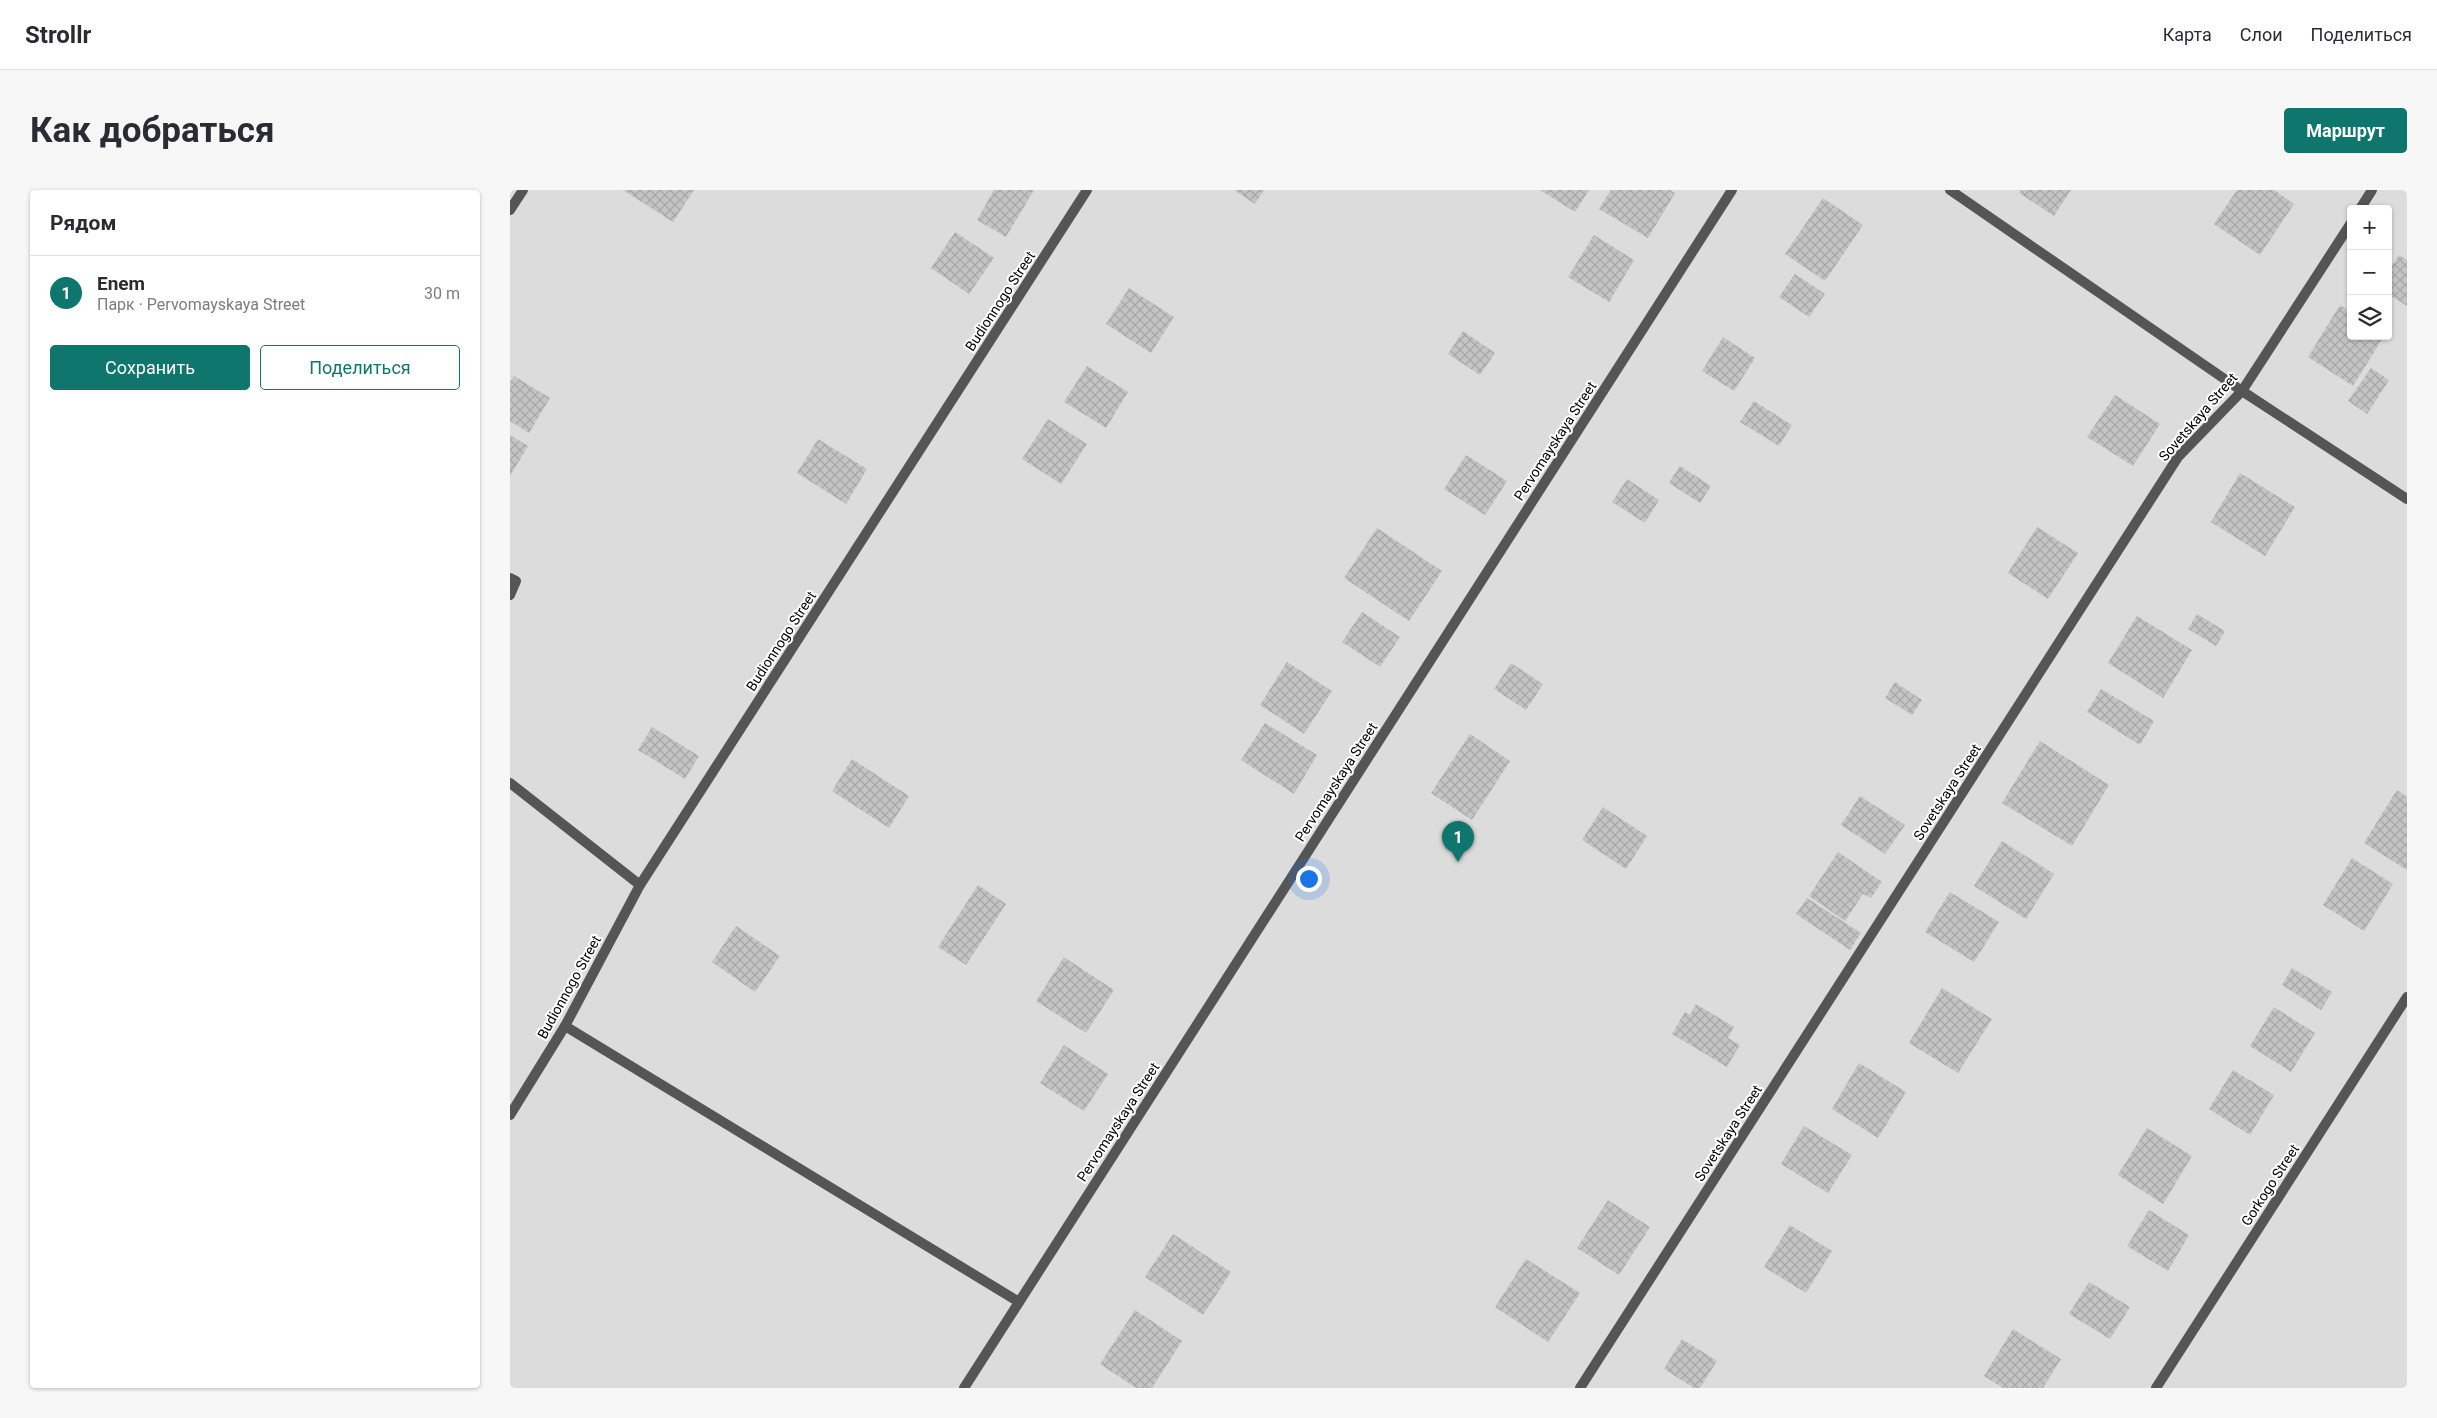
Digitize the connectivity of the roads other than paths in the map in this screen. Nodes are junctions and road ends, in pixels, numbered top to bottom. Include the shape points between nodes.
1 (522, 190) edge
2 (1087, 190) edge
3 (1732, 190) edge
4 (1950, 190) edge
5 (2372, 190) edge
6 (2363, 205) edge
7 (510, 210) edge
8 (2347, 229) edge
9 (2242, 391) junction
10 (2407, 499) edge
11 (510, 578) edge
12 (510, 595) edge
13 (510, 783) edge
14 (640, 885) junction
15 (2407, 997) edge
16 (565, 1026) junction
17 (510, 1115) edge
18 (1019, 1302) junction
19 (964, 1388) edge
20 (1580, 1388) edge
21 (2156, 1388) edge

1 - 7 street
2 - 14 street, Budionnogo Street
3 - 18 street, Pervomayskaya Street
4 - 9 street
5 - 6 street
8 - 9 street, Sovetskaya Street
9 - 10 street
9 - 20 street, Sovetskaya Street via 2178,457
11 - 12 street via 516,581
13 - 14 street
14 - 16 street, Budionnogo Street
15 - 21 street, Gorkogo Street
16 - 17 street, Budionnogo Street
16 - 18 street
18 - 19 street, Pervomayskaya Street

